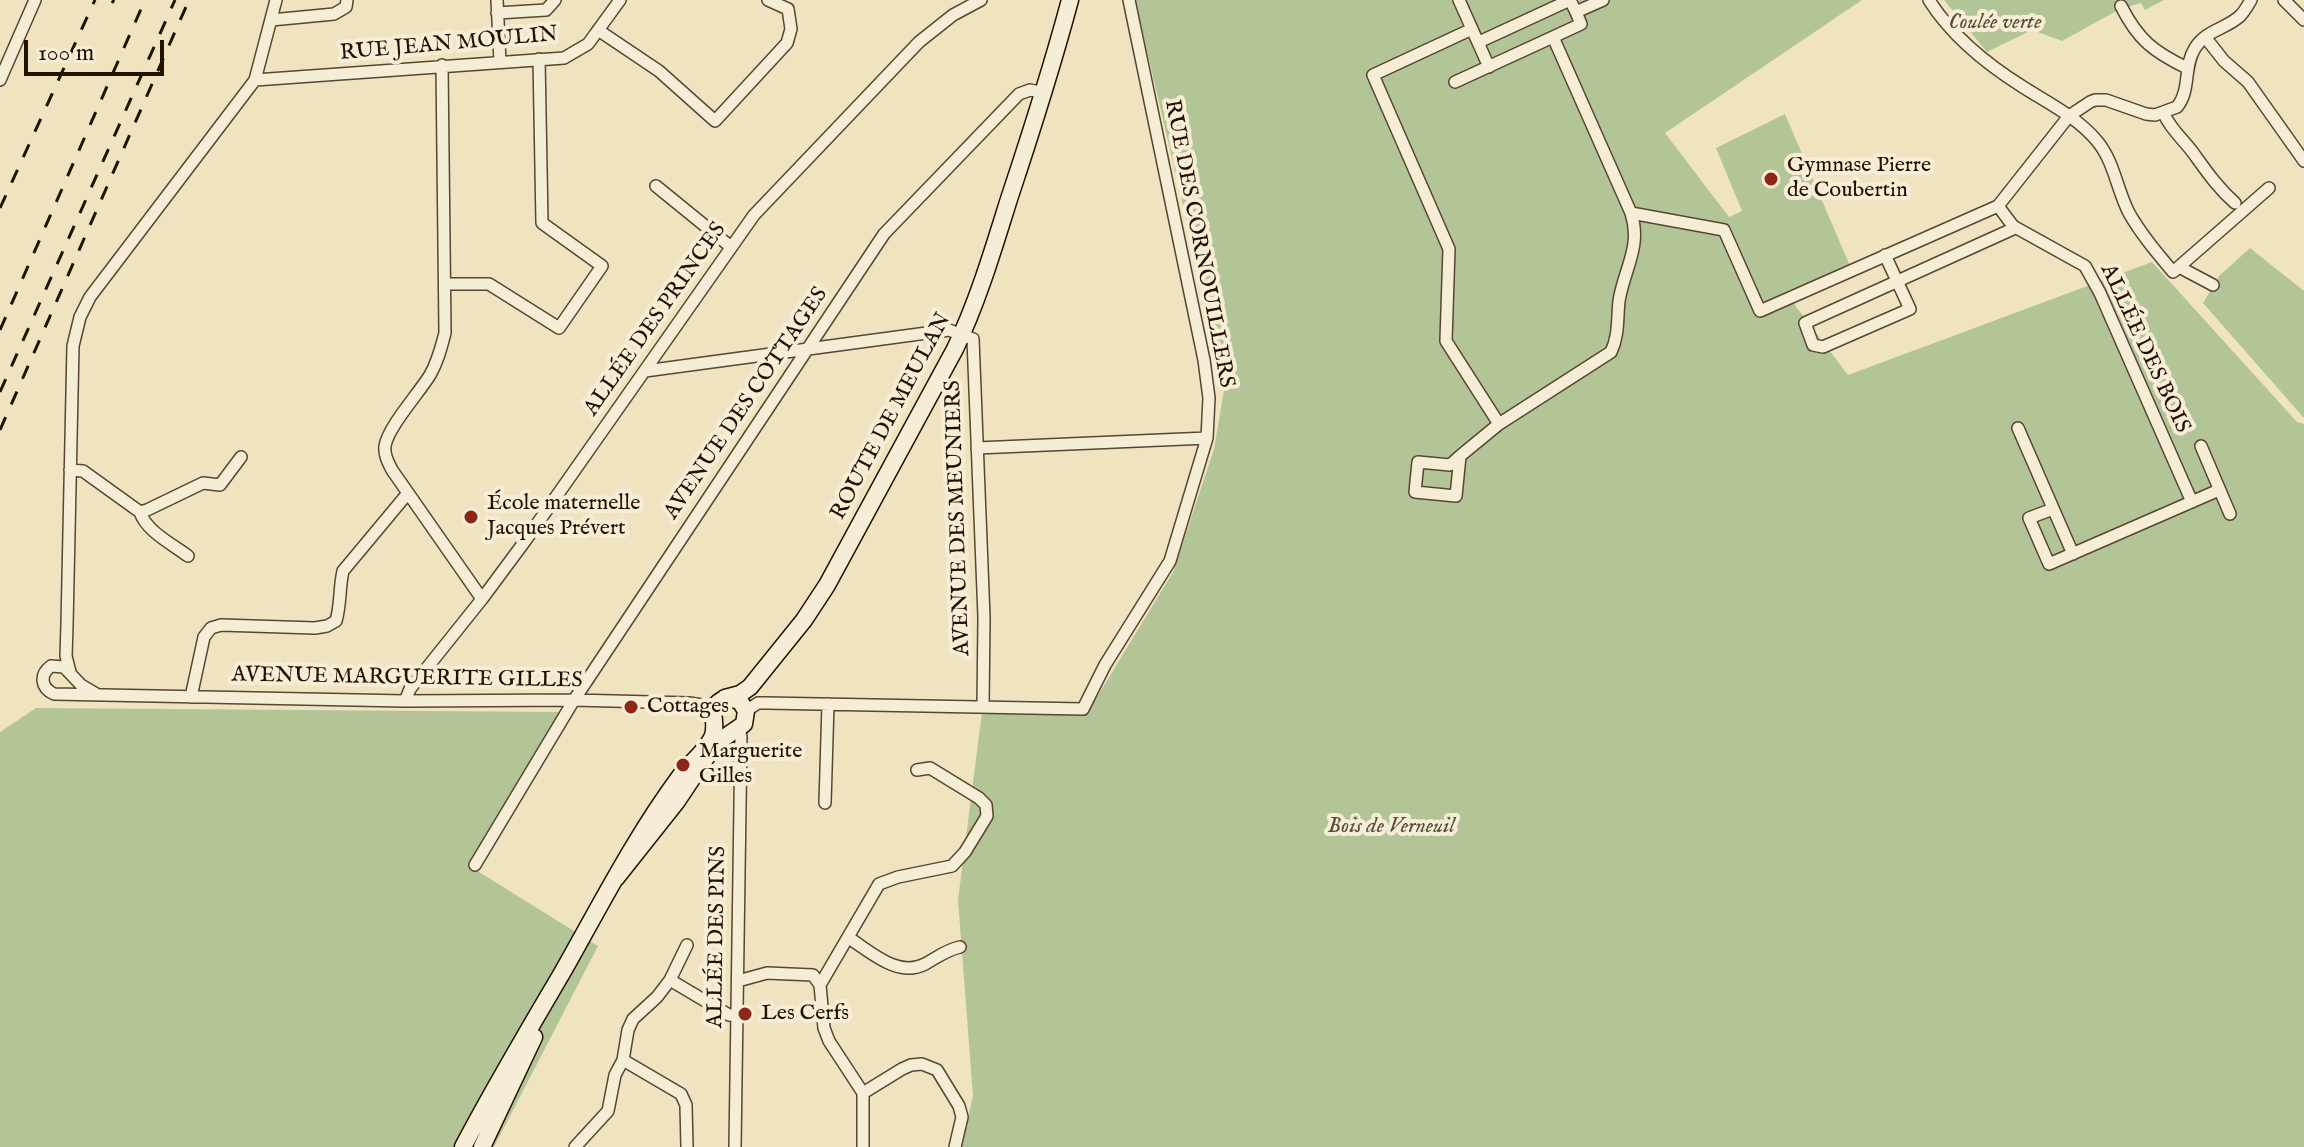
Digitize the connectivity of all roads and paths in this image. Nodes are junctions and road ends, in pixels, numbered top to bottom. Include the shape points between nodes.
1 (35, 0) edge
2 (276, 0) edge
3 (347, 0) edge
4 (497, 0) edge
5 (555, 0) edge
6 (620, 0) edge
7 (768, 0) edge
8 (981, 0) edge
9 (1061, 0) edge
10 (1070, 0) edge
11 (1129, 0) edge
12 (1459, 0) edge
13 (1603, 0) edge
14 (1929, 0) edge
15 (2251, 0) edge
16 (2284, 0) edge
17 (1572, 4) edge
18 (788, 5) edge
19 (2121, 6) dead end
20 (497, 13) junction
21 (271, 20) junction
22 (2304, 20) edge
23 (1472, 29) junction
24 (598, 30) junction
25 (1553, 37) junction
26 (2205, 37) junction
27 (1479, 42) junction
28 (539, 59) junction
29 (500, 62) junction
30 (442, 65) junction
31 (1489, 67) junction
32 (2187, 68) junction
33 (0, 80) edge
34 (255, 80) junction
35 (1455, 82) dead end
36 (1041, 92) junction
37 (2164, 114) junction
38 (2069, 116) junction
39 (2304, 161) edge
40 (656, 186) dead end
41 (2269, 188) dead end
42 (2235, 203) dead end
43 (1998, 206) junction
44 (1631, 213) junction
45 (2015, 228) junction
46 (731, 247) junction
47 (1885, 255) junction
48 (2176, 269) junction
49 (1898, 282) junction
50 (446, 284) junction
51 (2213, 285) dead end
52 (959, 333) junction
53 (808, 349) junction
54 (645, 371) junction
55 (1499, 424) junction
56 (2018, 428) dead end
57 (1207, 438) junction
58 (2201, 446) dead end
59 (977, 448) junction
60 (1460, 456) junction
61 (241, 457) dead end
62 (70, 470) junction
63 (2219, 490) junction
64 (408, 493) junction
65 (2192, 502) junction
66 (2053, 509) junction
67 (140, 512) junction
68 (2230, 514) dead end
69 (2073, 554) junction
70 (188, 556) dead end
71 (482, 599) junction
72 (67, 625) junction
73 (51, 666) junction
74 (70, 674) junction
75 (755, 681) junction
76 (60, 694) junction
77 (98, 695) junction
78 (191, 697) junction
79 (574, 700) junction
80 (405, 701) junction
81 (766, 703) junction
82 (828, 704) junction
83 (983, 707) junction
84 (718, 708) junction
85 (746, 709) junction
86 (736, 730) junction
87 (917, 770) dead end
88 (825, 803) dead end
89 (475, 865) dead end
90 (616, 878) junction
91 (849, 938) junction
92 (687, 945) dead end
93 (960, 947) dead end
94 (561, 973) junction
95 (670, 980) junction
96 (738, 981) junction
97 (820, 985) junction
98 (737, 1016) junction
99 (623, 1060) junction
100 (863, 1093) junction
101 (463, 1147) edge
102 (482, 1147) edge
103 (575, 1147) edge
104 (687, 1147) edge
105 (735, 1147) edge
106 (863, 1147) edge
107 (955, 1147) edge

1 - 33 street
2 - 21 street
3 - 21 street via 346,7 334,14
4 - 20 street
5 - 20 street via 546,10
6 - 24 street, RUE JEAN MOULIN
7 - 18 street
8 - 46 street, ALLÉE DES PRINCES via 917,44 754,215
9 - 36 main road, ROUTE DE MEULAN
10 - 36 main road, ROUTE DE MEULAN
11 - 57 street, RUE DES CORNOUILLERS via 1204,360
12 - 23 street
13 - 17 street
14 - 38 street via 1979,56
15 - 26 street via 2239,18
16 - 22 street
17 - 25 street via 1581,24
17 - 27 street
18 - 24 street via 787,43 715,121 659,71
19 - 32 street via 2140,38
20 - 29 street
21 - 34 street
23 - 27 street
23 - 55 street via 1373,75 1449,249 1446,341
24 - 28 street, RUE JEAN MOULIN via 577,52
25 - 31 street
25 - 44 street
26 - 32 street
26 - 39 street via 2248,82
27 - 31 street
28 - 29 street, RUE JEAN MOULIN
28 - 50 street via 542,223 602,266 559,328 489,284
29 - 30 street, RUE JEAN MOULIN
30 - 34 street, RUE JEAN MOULIN
30 - 50 street
31 - 35 street
32 - 37 street via 2183,101
34 - 62 street via 80,317 73,346
36 - 52 main road, ROUTE DE MEULAN
36 - 53 street, AVENUE DES COTTAGES via 1019,94 884,234
37 - 38 street via 2095,100
37 - 42 street
38 - 43 street
38 - 48 street via 2107,154 2128,211 2149,243
40 - 46 street
41 - 48 street
43 - 45 street, ALLÉE DES BOIS
43 - 47 street
44 - 47 street via 1724,230 1760,311
44 - 55 street via 1636,241 1611,352
45 - 49 street
45 - 65 street, ALLÉE DES BOIS via 2085,266
46 - 54 street, ALLÉE DES PRINCES
47 - 49 street
48 - 51 street
49 - 49 street via 1910,309 1823,347 1813,345 1805,323
50 - 64 street via 440,355 385,444 392,470
52 - 53 street via 949,330
52 - 59 street, AVENUE DES MEUNIERS via 973,339
52 - 75 main road, ROUTE DE MEULAN via 821,580
53 - 54 street
53 - 79 street, AVENUE DES COTTAGES
54 - 71 street, ALLÉE DES PRINCES
55 - 60 street
56 - 66 street
57 - 59 street
57 - 83 street, RUE DES CORNOUILLERS via 1170,561 1083,709
58 - 63 street
59 - 83 street, AVENUE DES MEUNIERS
60 - 60 street via 1456,496 1415,492 1418,462 1450,465
61 - 67 street via 220,485 203,483
62 - 67 street via 83,471
62 - 72 street
63 - 65 street
63 - 68 street
64 - 71 street
64 - 78 street via 343,571 336,621 315,628 211,628 204,637
65 - 69 street
66 - 69 street
66 - 69 street via 2029,518 2049,564
67 - 70 street via 151,528
71 - 80 street, ALLÉE DES PRINCES
72 - 73 street
72 - 74 street
73 - 74 street via 60,665
73 - 76 street via 43,683 49,692
74 - 76 street via 70,687
74 - 77 street
75 - 81 street
75 - 84 main road
75 - 85 main road, ROUTE DE MEULAN
76 - 77 street, AVENUE MARGUERITE GILLES
77 - 78 street, AVENUE MARGUERITE GILLES
78 - 80 street, AVENUE MARGUERITE GILLES
79 - 80 street, AVENUE MARGUERITE GILLES
79 - 84 street, AVENUE MARGUERITE GILLES
79 - 89 street, AVENUE DES COTTAGES
81 - 82 street
81 - 85 street
82 - 83 street
82 - 88 street
84 - 85 main road via 736,699
84 - 86 main road via 722,730
84 - 90 main road via 711,740 675,784
85 - 86 main road via 746,720
86 - 90 main road via 719,739
86 - 96 street, ALLÉE DES PINS via 741,737
87 - 91 street via 930,768 979,798 987,816 952,866 879,884
90 - 94 main road
91 - 93 street via 905,969
91 - 97 street
92 - 95 street
94 - 101 main road
94 - 102 main road
95 - 98 street
95 - 99 street via 633,1019
96 - 97 street via 785,972 813,975
96 - 98 street, ALLÉE DES PINS
97 - 100 street via 829,1041
98 - 105 street, ALLÉE DES PINS
99 - 103 street via 608,1111
99 - 104 street via 681,1094
100 - 106 street
100 - 107 street via 911,1065 937,1070 962,1117

